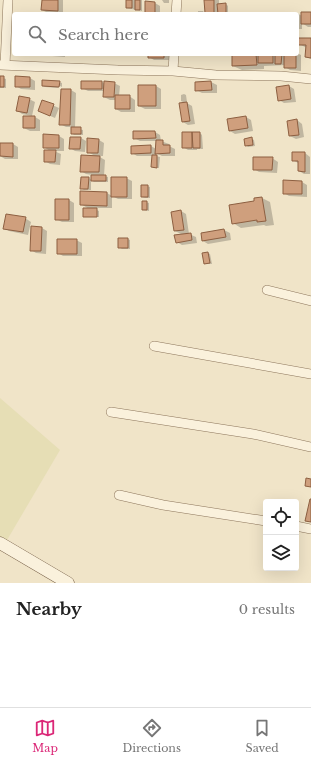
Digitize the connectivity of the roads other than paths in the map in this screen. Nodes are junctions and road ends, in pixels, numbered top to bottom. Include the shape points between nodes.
1 (8, 0) edge
2 (176, 0) edge
3 (176, 12) edge
4 (174, 56) edge
5 (3, 65) edge
6 (173, 71) junction
7 (311, 79) edge
8 (267, 290) dead end
9 (311, 301) edge
10 (154, 346) dead end
11 (311, 374) edge
12 (111, 412) dead end
13 (311, 447) edge
14 (120, 495) dead end
15 (263, 521) edge
16 (299, 527) edge
17 (311, 529) edge
18 (0, 543) edge
19 (68, 583) edge

1 - 5 street
2 - 3 street
4 - 6 street
5 - 6 street
6 - 7 street
8 - 9 street
10 - 11 street
12 - 13 street via 253,434
14 - 15 street via 163,505
16 - 17 street
18 - 19 street

